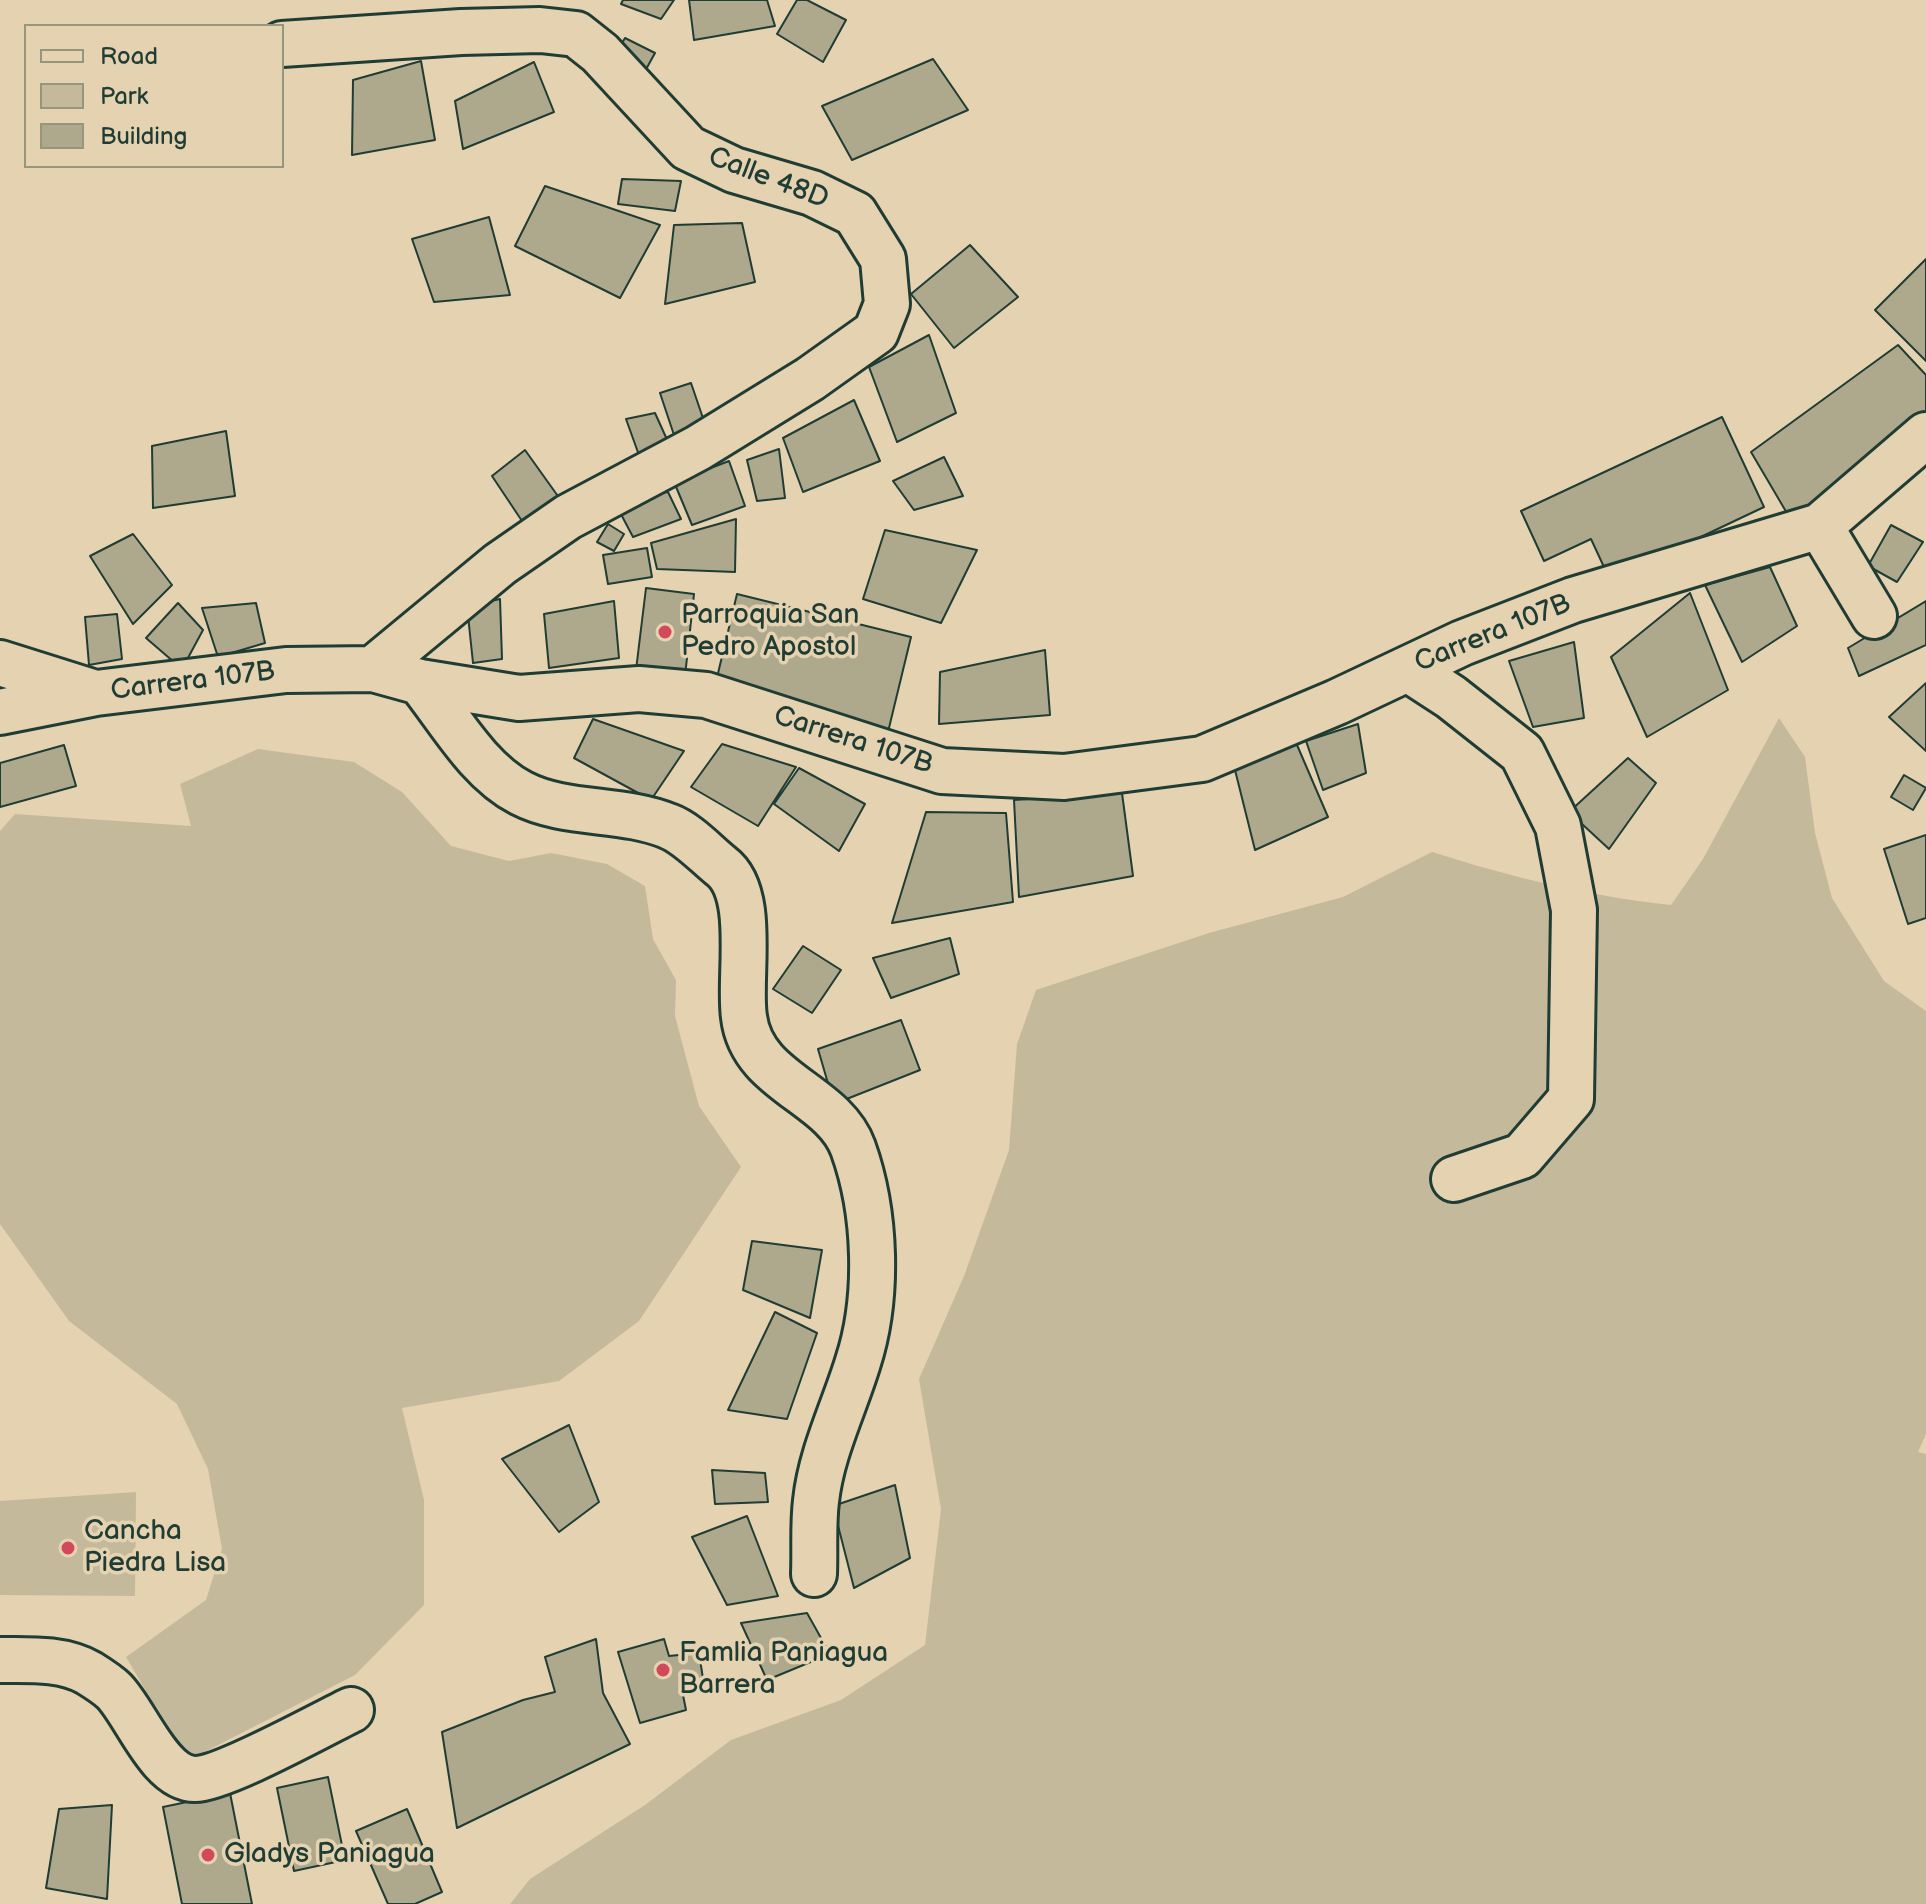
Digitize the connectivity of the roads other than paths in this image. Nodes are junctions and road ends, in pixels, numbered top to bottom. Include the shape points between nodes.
1 (284, 44) edge
2 (1926, 435) edge
3 (1820, 526) junction
4 (1874, 616) dead end
5 (0, 663) edge
6 (373, 669) junction
7 (1408, 669) junction
8 (420, 682) junction
9 (96, 693) junction
10 (0, 712) edge
11 (1454, 1179) dead end
12 (814, 1574) dead end
13 (0, 1660) edge
14 (351, 1710) dead end

1 - 6 street, Calle 48D via 461,32 576,34 688,148 855,214 883,259 887,304 876,332 698,448 568,517 500,564
2 - 3 street, Carrera 107B
3 - 4 street
3 - 7 street, Carrera 107B via 1573,600
5 - 9 street
6 - 8 street, Carrera 107B
6 - 9 street, Carrera 107B via 286,670
7 - 8 street, Carrera 107B via 1202,759 1064,777 942,771 706,695 639,689 519,698
7 - 11 street via 1522,753 1558,826 1574,910 1571,1099 1522,1156
8 - 12 street via 490,770 522,793 670,826 728,871 739,893 744,1017 754,1051 822,1106 853,1145 868,1215 869,1314 816,1501
9 - 10 street, Carrera 107B
13 - 14 street via 49,1660 87,1672 115,1691 159,1757 194,1779 220,1772

